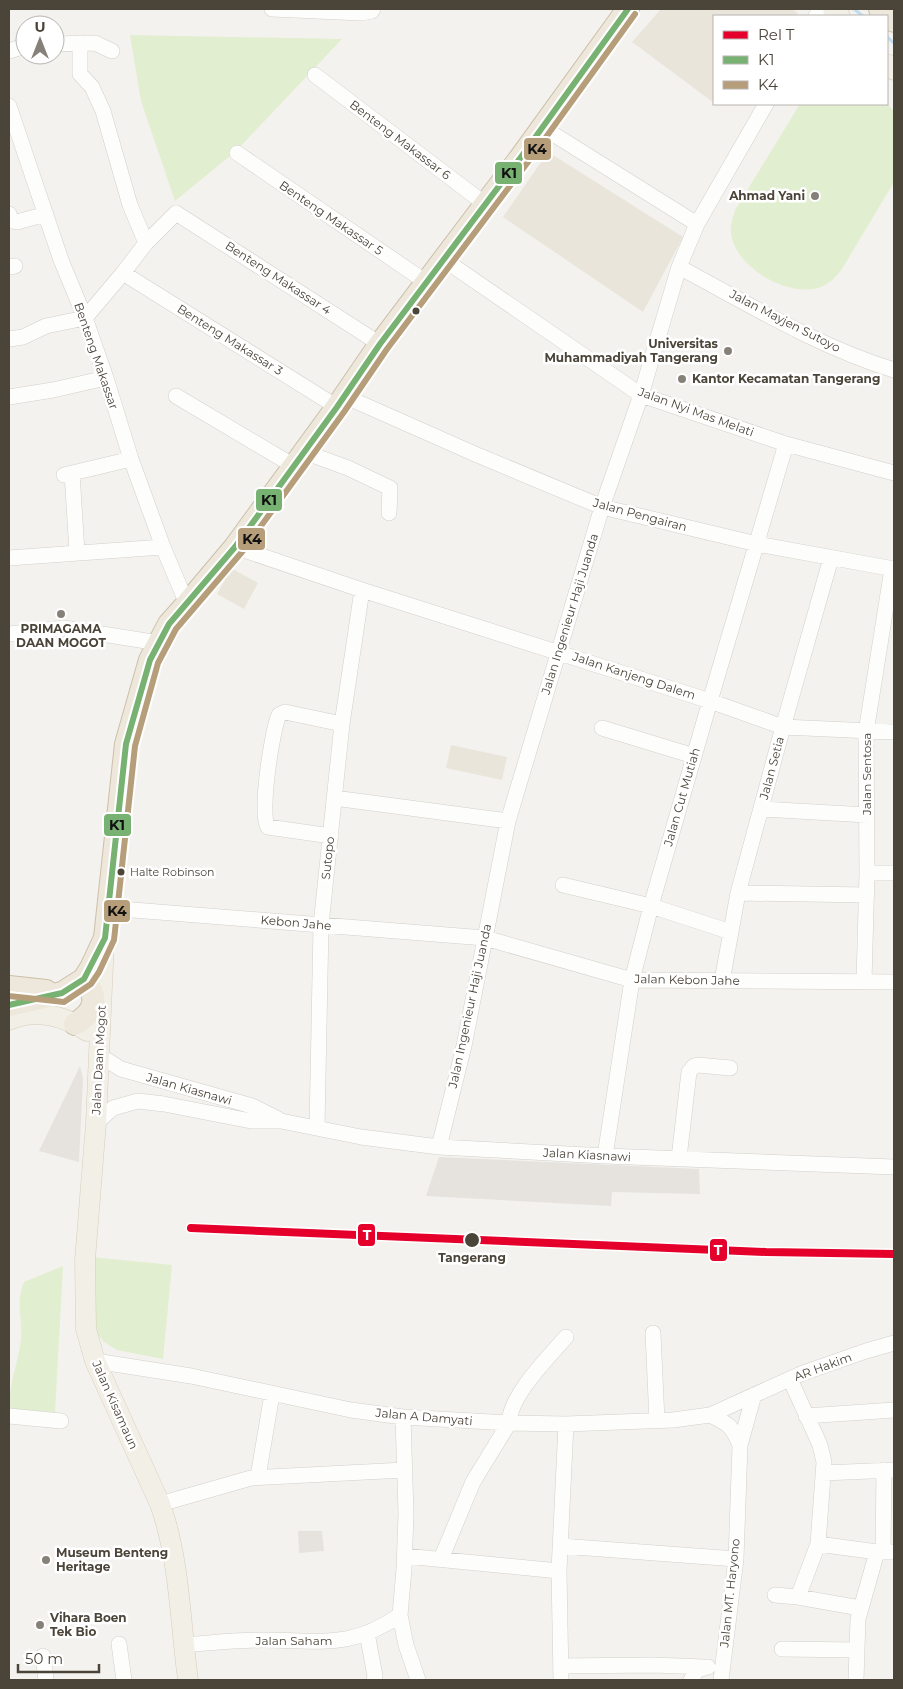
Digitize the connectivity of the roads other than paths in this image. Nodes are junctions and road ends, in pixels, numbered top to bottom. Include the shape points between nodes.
1 (272, 9) edge
2 (373, 9) edge
3 (628, 9) edge
4 (80, 43) junction
5 (65, 44) edge
6 (112, 51) dead end
7 (316, 75) dead end
8 (765, 105) edge
9 (9, 106) edge
10 (542, 127) junction
11 (237, 153) dead end
12 (485, 204) junction
13 (9, 214) edge
14 (46, 214) junction
15 (697, 224) junction
16 (146, 243) junction
17 (443, 259) junction
18 (679, 267) junction
19 (123, 274) junction
20 (426, 282) junction
21 (84, 318) junction
22 (9, 339) edge
23 (380, 344) junction
24 (894, 370) edge
25 (106, 378) junction
26 (641, 395) junction
27 (9, 396) edge
28 (176, 396) dead end
29 (340, 402) junction
30 (786, 444) junction
31 (130, 459) junction
32 (299, 459) junction
33 (894, 472) edge
34 (602, 507) junction
35 (389, 513) dead end
36 (757, 544) junction
37 (163, 547) junction
38 (236, 547) junction
39 (77, 552) junction
40 (9, 558) edge
41 (831, 558) junction
42 (893, 569) edge
43 (362, 590) junction
44 (187, 604) junction
45 (9, 634) edge
46 (158, 643) junction
47 (558, 652) junction
48 (710, 701) junction
49 (342, 724) junction
50 (783, 727) junction
51 (602, 728) dead end
52 (866, 732) junction
53 (894, 732) edge
54 (694, 756) junction
55 (334, 798) junction
56 (761, 810) junction
57 (867, 815) junction
58 (508, 821) junction
59 (331, 836) junction
60 (894, 872) edge
61 (867, 873) junction
62 (563, 885) dead end
63 (738, 893) junction
64 (867, 896) junction
65 (651, 906) junction
66 (108, 908) junction
67 (321, 925) junction
68 (731, 932) junction
69 (105, 938) junction
70 (484, 938) junction
71 (84, 979) junction
72 (632, 980) junction
73 (722, 981) junction
74 (864, 981) junction
75 (894, 982) edge
76 (9, 987) edge
77 (62, 993) junction
78 (9, 1005) edge
79 (9, 1020) edge
80 (75, 1024) junction
81 (99, 1049) junction
82 (730, 1068) dead end
83 (281, 1121) junction
84 (96, 1123) junction
85 (316, 1128) junction
86 (439, 1147) junction
87 (605, 1156) junction
88 (679, 1158) junction
89 (894, 1167) edge
90 (653, 1333) dead end
91 (566, 1337) dead end
92 (894, 1343) edge
93 (95, 1361) junction
94 (790, 1379) junction
95 (272, 1394) junction
96 (754, 1395) junction
97 (894, 1410) edge
98 (710, 1415) junction
99 (9, 1416) edge
100 (806, 1416) junction
101 (403, 1418) junction
102 (61, 1421) dead end
103 (657, 1421) junction
104 (509, 1423) junction
105 (566, 1424) junction
106 (740, 1445) junction
107 (404, 1470) junction
108 (889, 1470) edge
109 (823, 1473) junction
110 (258, 1477) junction
111 (160, 1504) junction
112 (818, 1544) junction
113 (562, 1546) junction
114 (885, 1552) edge
115 (405, 1556) junction
116 (441, 1559) junction
117 (736, 1559) junction
118 (560, 1571) junction
119 (775, 1595) dead end
120 (798, 1597) junction
121 (860, 1608) junction
122 (400, 1615) junction
123 (367, 1634) junction
124 (119, 1644) dead end
125 (183, 1645) junction
126 (782, 1648) dead end
127 (857, 1650) junction
128 (43, 1656) dead end
129 (704, 1667) junction
130 (561, 1673) edge
131 (721, 1674) edge
132 (46, 1680) edge
133 (124, 1680) edge
134 (188, 1680) edge
135 (374, 1680) edge
136 (418, 1680) edge
137 (691, 1680) edge
138 (856, 1680) edge

1 - 2 street via 360,13
3 - 10 highway, Jalan Daan Mogot
4 - 5 street
4 - 6 street via 95,43
4 - 16 street via 80,74 92,87 103,111 130,205
7 - 12 street, Benteng Makassar 6
8 - 15 street, Jalan Ingenieur Haji Juanda
9 - 14 street, Benteng Makassar
10 - 12 highway, Jalan Daan Mogot
10 - 15 street
11 - 20 street, Benteng Makassar 5
12 - 17 highway, Jalan Daan Mogot
13 - 14 street via 12,221 17,222
14 - 21 street, Benteng Makassar
15 - 18 street, Jalan Ingenieur Haji Juanda
16 - 19 street
16 - 23 street, Benteng Makassar 4 via 176,213
17 - 20 highway, Jalan Daan Mogot
17 - 26 street, Jalan Nyi Mas Melati
18 - 24 street, Jalan Mayjen Sutoyo via 837,348
18 - 26 street, Jalan Ingenieur Haji Juanda
19 - 21 street
19 - 29 street, Benteng Makassar 3
20 - 23 highway, Jalan Daan Mogot
21 - 22 street via 46,326
21 - 25 street, Benteng Makassar
23 - 29 highway, Jalan Daan Mogot
25 - 27 street
25 - 31 street, Benteng Makassar
26 - 30 street, Jalan Nyi Mas Melati
26 - 34 street, Jalan Ingenieur Haji Juanda
28 - 32 street
29 - 32 highway, Jalan Daan Mogot
29 - 34 street, Jalan Pengairan
30 - 33 street, Jalan Nyi Mas Melati
30 - 36 street, Jalan Cut Mutiah
31 - 37 street, Benteng Makassar
31 - 39 street via 68,474
32 - 35 street via 348,468 390,488
32 - 38 highway, Jalan Daan Mogot
34 - 36 street, Jalan Pengairan
34 - 47 street, Jalan Ingenieur Haji Juanda
36 - 41 street, Jalan Pengairan
36 - 48 street, Jalan Cut Mutiah
37 - 39 street
37 - 44 street, Benteng Makassar
38 - 43 street, Jalan Kanjeng Dalem
38 - 44 highway, Jalan Daan Mogot
39 - 40 street
41 - 42 street, Jalan Pengairan
41 - 50 street, Jalan Setia
42 - 52 street, Jalan Sentosa
43 - 47 street, Jalan Kanjeng Dalem
43 - 49 street, Sutopo
44 - 46 highway, Jalan Daan Mogot via 169,624
45 - 46 street via 64,628
46 - 66 highway, Jalan Daan Mogot via 126,744
47 - 48 street, Jalan Kanjeng Dalem
47 - 58 street, Jalan Ingenieur Haji Juanda
48 - 50 street, Jalan Kanjeng Dalem
48 - 54 street, Jalan Cut Mutiah
49 - 55 street, Sutopo
49 - 59 street via 285,712 279,715 266,786 264,821 268,827
50 - 52 street, Jalan Kanjeng Dalem
50 - 56 street, Jalan Setia
51 - 54 street
52 - 53 street, Jalan Kanjeng Dalem
52 - 57 street, Jalan Sentosa
54 - 65 street, Jalan Cut Mutiah
55 - 58 street
55 - 59 street, Sutopo
56 - 57 street
56 - 63 street, Jalan Setia
57 - 61 street, Jalan Sentosa
58 - 70 street, Jalan Ingenieur Haji Juanda
59 - 67 street, Sutopo
60 - 61 street
61 - 64 street, Jalan Sentosa
62 - 65 street
63 - 64 street
63 - 68 street, Jalan Setia
64 - 74 street, Jalan Sentosa
65 - 68 street
65 - 72 street, Jalan Cut Mutiah
66 - 67 street, Kebon Jahe
66 - 69 highway, Jalan Daan Mogot
67 - 70 street, Kebon Jahe
67 - 85 street, Sutopo
68 - 73 street, Jalan Setia
69 - 71 highway, Jalan Daan Mogot
69 - 81 main road, Jalan Daan Mogot
70 - 72 street, Jalan Kebon Jahe
70 - 86 street, Jalan Ingenieur Haji Juanda via 464,1046
71 - 77 highway, Jalan Daan Mogot
71 - 80 highway via 94,995 92,1006 84,1019
72 - 73 street, Jalan Kebon Jahe
72 - 87 street, Jalan Cut Mutiah
73 - 74 street, Jalan Kebon Jahe
74 - 75 street, Jalan Kebon Jahe
76 - 77 highway
77 - 78 highway, Jalan Daan Mogot
79 - 80 main road via 32,1014 54,1016
80 - 81 main road via 87,1031
81 - 83 street, Jalan Kiasnawi via 121,1069 252,1106
81 - 84 main road, Jalan Daan Mogot
82 - 88 street via 698,1065 689,1072
83 - 84 street, Jalan Kiasnawi via 252,1121 138,1101 112,1108
83 - 85 street, Jalan Kiasnawi
84 - 93 main road, Jalan Kisamaun via 85,1260 86,1329
85 - 86 street, Jalan Kiasnawi
86 - 87 street, Jalan Kiasnawi
87 - 88 street, Jalan Kiasnawi
88 - 89 street, Jalan Kiasnawi
90 - 103 street
91 - 104 street via 516,1400
92 - 94 street, AR Hakim
93 - 95 street, Jalan A Damyati via 191,1376
93 - 111 main road, Jalan Kisamaun
94 - 96 street, AR Hakim
94 - 100 street
95 - 101 street, Jalan A Damyati
95 - 110 street
96 - 98 street, Jalan A Damyati
96 - 106 street, Jalan MT. Haryono
97 - 100 street
98 - 103 street, Jalan A Damyati
98 - 106 street via 733,1428
99 - 102 street
100 - 109 street via 822,1451
101 - 104 street, Jalan A Damyati
101 - 107 street
103 - 105 street, Jalan A Damyati
104 - 105 street, Jalan A Damyati
104 - 116 street via 473,1482
105 - 113 street
106 - 117 street, Jalan MT. Haryono
107 - 110 street
107 - 115 street
108 - 109 street
108 - 114 street
109 - 112 street
110 - 111 street
111 - 125 main road, Jalan Kisamaun via 171,1538
112 - 114 street
112 - 120 street
113 - 117 street
113 - 118 street
114 - 121 street
115 - 116 street
115 - 122 street
116 - 118 street
117 - 131 street, Jalan MT. Haryono
118 - 130 street
119 - 120 street
120 - 121 street
121 - 127 street
122 - 123 street, Jalan Saham
122 - 136 street
123 - 125 street, Jalan Saham via 328,1642 263,1640
123 - 135 street
124 - 133 street
125 - 134 main road, Jalan Kisamaun
126 - 127 street
127 - 138 street
128 - 132 street
129 - 130 street via 654,1665
129 - 131 street
129 - 137 street

